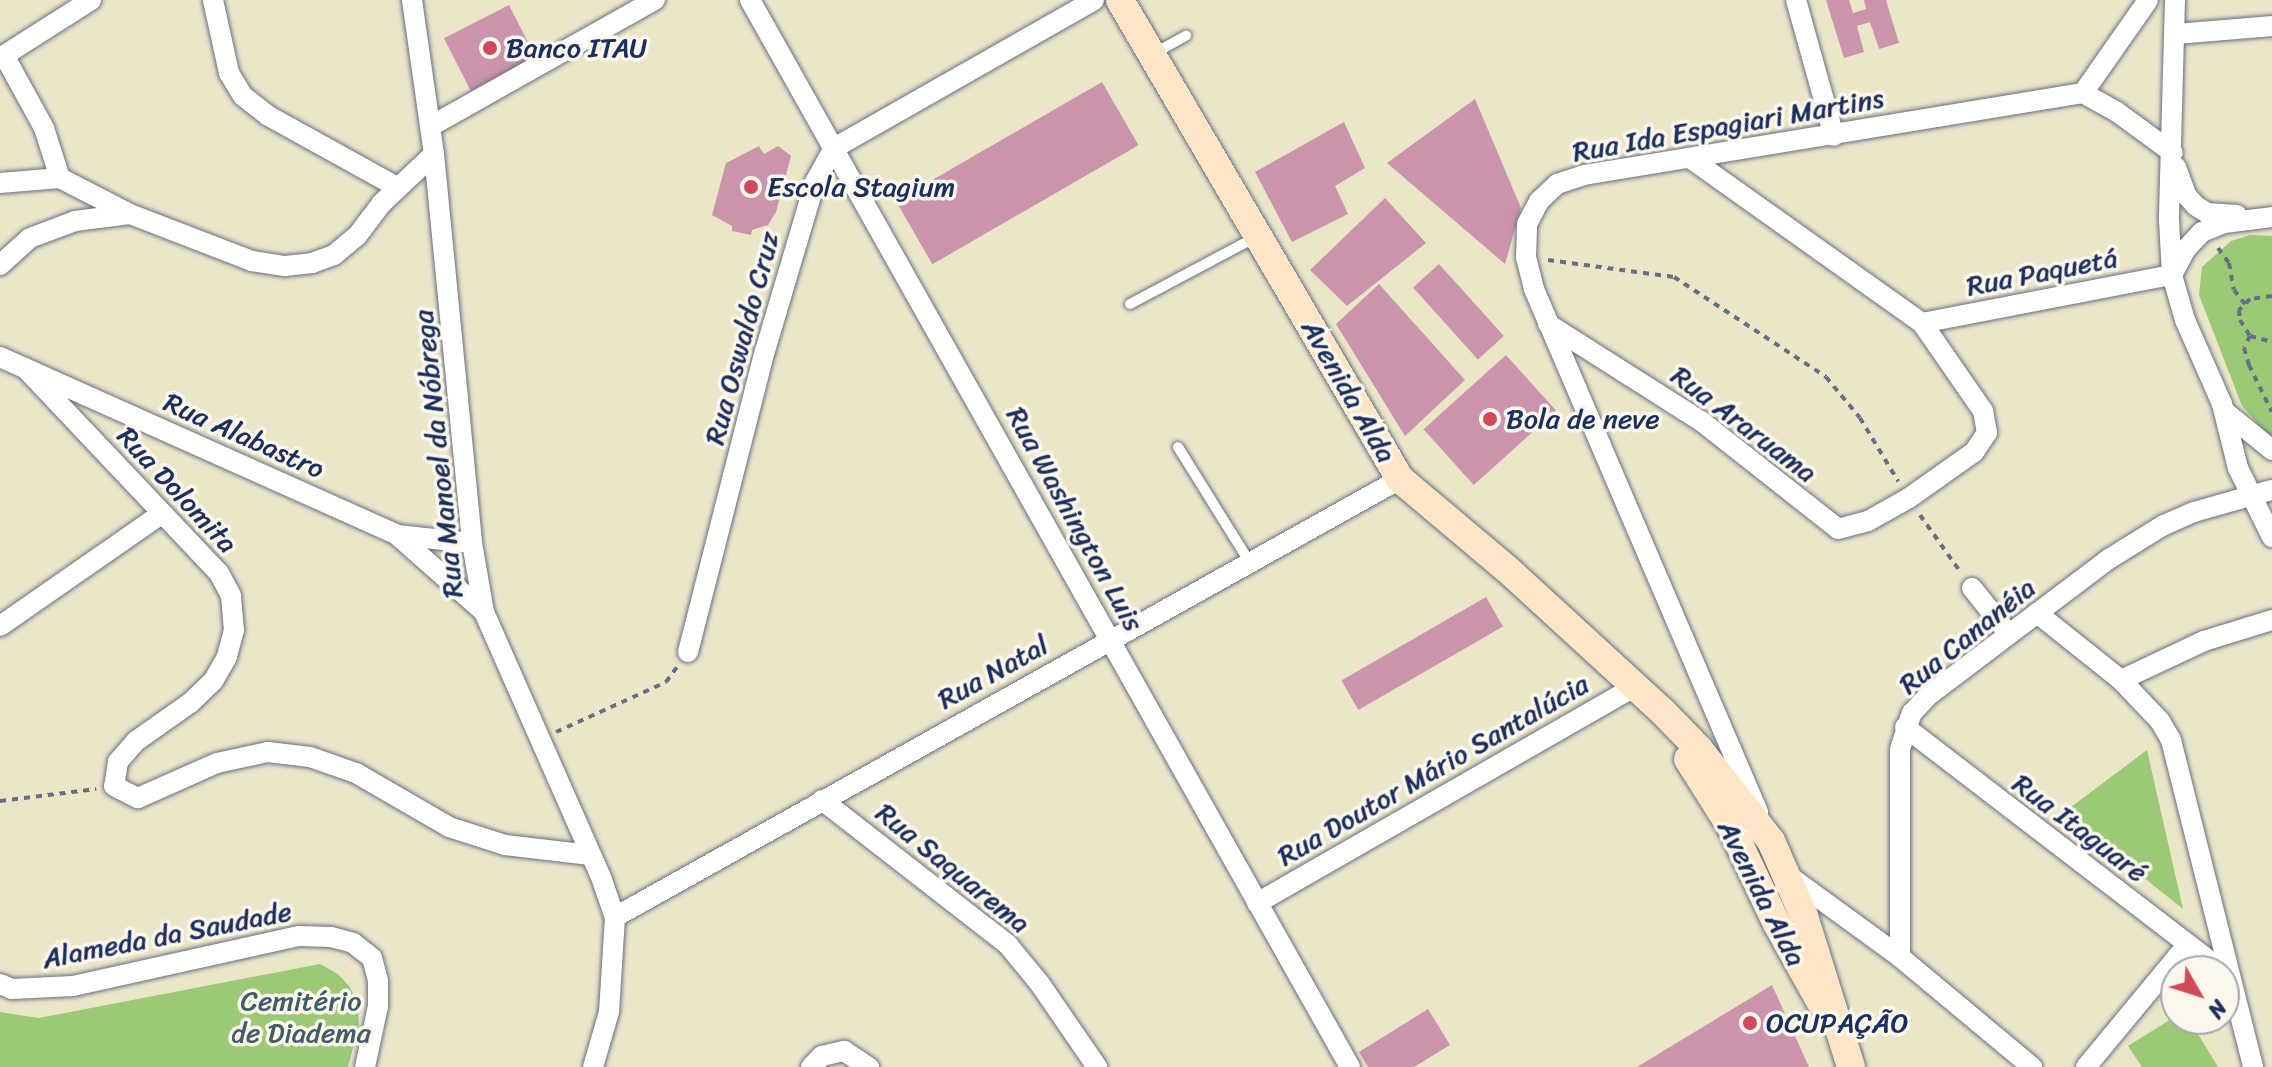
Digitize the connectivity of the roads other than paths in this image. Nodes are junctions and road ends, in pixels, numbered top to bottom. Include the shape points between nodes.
1 (91, 0) edge
2 (213, 0) edge
3 (412, 0) edge
4 (655, 0) edge
5 (750, 0) edge
6 (1094, 0) edge
7 (1120, 0) edge
8 (1796, 0) edge
9 (2148, 0) edge
10 (2175, 0) edge
11 (2272, 26) edge
12 (2177, 34) junction
13 (1186, 36) dead end
14 (1153, 54) junction
15 (2, 57) edge
16 (2083, 93) junction
17 (431, 126) junction
18 (1834, 136) junction
19 (834, 148) junction
20 (2173, 153) junction
21 (434, 154) junction
22 (1693, 160) junction
23 (60, 178) junction
24 (0, 183) edge
25 (397, 187) junction
26 (130, 214) junction
27 (2262, 217) edge
28 (1258, 236) junction
29 (0, 265) edge
30 (2172, 275) junction
31 (1130, 304) dead end
32 (1922, 323) junction
33 (1548, 324) junction
34 (0, 357) edge
35 (25, 368) junction
36 (2224, 411) junction
37 (1178, 447) dead end
38 (2272, 450) edge
39 (1400, 479) junction
40 (2272, 490) edge
41 (2250, 495) junction
42 (161, 514) junction
43 (397, 535) junction
44 (2272, 537) edge
45 (472, 543) junction
46 (1249, 561) junction
47 (1972, 588) road end
48 (484, 612) junction
49 (2037, 613) junction
50 (2272, 620) edge
51 (0, 626) edge
52 (2008, 633) junction
53 (1110, 638) junction
54 (688, 652) road end
55 (2121, 680) junction
56 (1636, 686) junction
57 (1663, 712) junction
58 (1905, 727) junction
59 (822, 800) junction
60 (1732, 829) junction
61 (1771, 841) junction
62 (590, 855) junction
63 (1789, 876) junction
64 (1257, 903) junction
65 (615, 917) junction
66 (2187, 945) junction
67 (2201, 955) edge
68 (2222, 955) edge
69 (1900, 957) junction
70 (0, 984) edge
71 (2240, 1022) edge
72 (1838, 1031) junction
73 (365, 1067) edge
74 (593, 1067) edge
75 (811, 1067) edge
76 (869, 1067) edge
77 (1097, 1067) edge
78 (1350, 1067) edge
79 (1851, 1067) edge
80 (2032, 1067) edge
81 (2086, 1067) edge
82 (2253, 1067) edge

1 - 15 street
2 - 25 street via 225,60 243,96 267,115
3 - 17 street, Rua Manoel da Nóbrega
4 - 17 street
5 - 19 street, Rua Washington Luis
6 - 19 street
7 - 14 main road, Avenida Alda
8 - 18 street
9 - 16 street
10 - 12 street
11 - 12 street
12 - 20 street
13 - 14 lane
14 - 28 main road, Avenida Alda
15 - 23 street via 44,128
16 - 18 street, Rua Ida Espagiari Martins
16 - 20 street
17 - 21 street, Rua Manoel da Nóbrega
18 - 22 street, Rua Ida Espagiari Martins
19 - 53 street, Rua Washington Luis
19 - 54 street, Rua Oswaldo Cruz via 815,182 765,351
20 - 27 street via 2186,195 2196,206 2207,213
20 - 30 street
21 - 25 street
21 - 45 street, Rua Manoel da Nóbrega
22 - 32 street, Rua Araruama
22 - 33 street, Rua Ida Espagiari Martins via 1584,175 1557,184 1539,201 1527,224 1526,257
23 - 24 street
23 - 26 street
25 - 26 street via 334,255 285,266 252,261
26 - 29 street via 75,221 30,238
27 - 30 street via 2202,232
28 - 31 lane
28 - 39 main road, Avenida Alda
30 - 32 street, Rua Paquetá
30 - 36 street
32 - 33 street, Rua Araruama via 1983,411 1987,433 1974,452 1909,498 1850,528 1828,524 1701,421
33 - 61 street, Rua Ida Espagiari Martins
34 - 35 street, Rua Alabastro
35 - 42 street, Rua Dolomita
35 - 43 street, Rua Alabastro
36 - 38 street
36 - 41 street via 2228,439
37 - 46 lane
39 - 46 street, Rua Natal
39 - 56 main road, Avenida Alda
40 - 41 street, Rua Cananéia
41 - 44 street
41 - 49 street, Rua Cananéia via 2162,526
42 - 51 street
42 - 62 street, Rua Dolomita via 219,573 231,596 234,630 213,681 136,741 118,762 114,786 138,798 217,763 268,752 310,757 356,773 449,827 505,845
43 - 45 street, Rua Alabastro
43 - 48 street
45 - 48 street, Rua Manoel da Nóbrega
46 - 53 street, Rua Natal
47 - 52 street
48 - 62 street, Rua Manoel da Nóbrega
49 - 52 street, Rua Cananéia
49 - 55 street
50 - 55 street via 2204,641
52 - 58 street, Rua Cananéia via 1929,695
53 - 59 street, Rua Natal
53 - 64 street, Rua Washington Luis
55 - 68 street via 2171,740
56 - 57 main road, Avenida Alda
56 - 64 street, Rua Doutor Mário Santalúcia
57 - 60 main road, Avenida Alda
57 - 61 main road, Avenida Alda
58 - 66 street, Rua Itaguaré
58 - 69 street, Rua Cananéia via 1900,749
59 - 65 street, Rua Natal
59 - 77 street, Rua Saquarema via 1008,945
60 - 63 main road
60 - 72 main road, Avenida Alda via 1799,968
61 - 63 main road, Avenida Alda
62 - 65 street, Rua Manoel da Nóbrega
63 - 69 street
63 - 72 main road, Avenida Alda
64 - 78 street, Rua Washington Luis
65 - 74 street, Rua Manoel da Nóbrega via 609,1012
66 - 67 street, Rua Itaguaré
66 - 81 street
69 - 80 street
70 - 73 street, Alameda da Saudade via 12,989 73,986 299,936 331,937 353,943 372,958 375,969 378,1006
71 - 82 street
72 - 79 main road, Avenida Alda
75 - 76 street via 822,1056 844,1051

